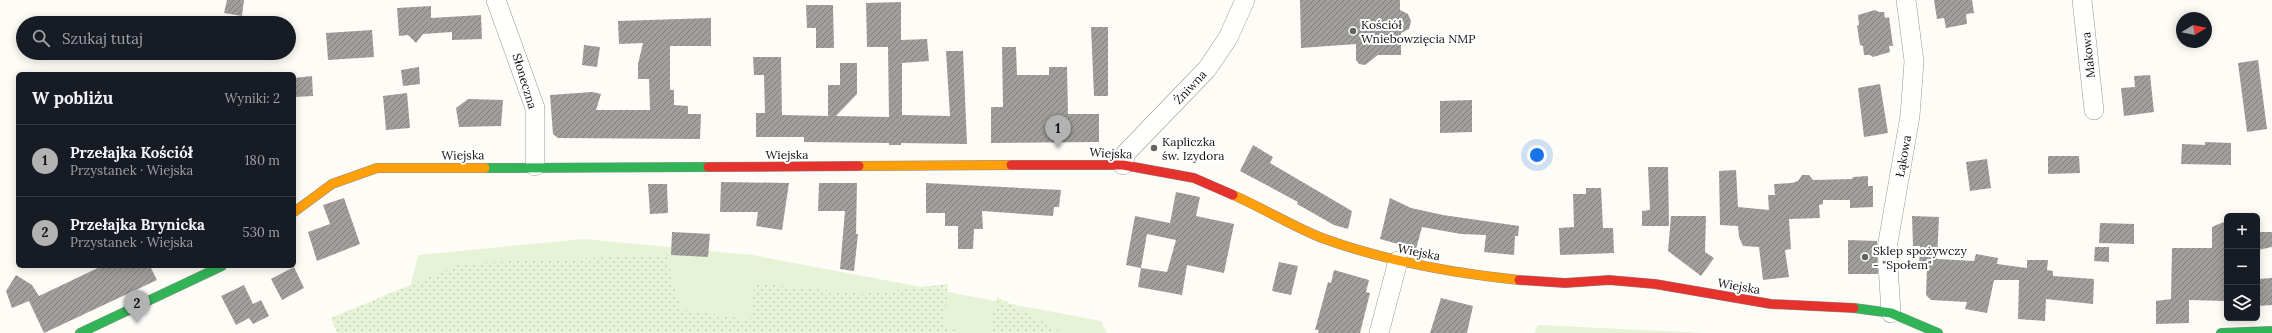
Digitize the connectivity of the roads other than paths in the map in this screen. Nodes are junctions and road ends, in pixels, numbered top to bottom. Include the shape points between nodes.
1 (496, 0) edge
2 (1246, 0) edge
3 (1906, 0) edge
4 (2082, 0) edge
5 (2094, 110) dead end
6 (1123, 165) junction
7 (535, 166) junction
8 (296, 210) edge
9 (1398, 260) junction
10 (218, 268) edge
11 (1891, 313) junction
12 (2272, 331) edge
13 (80, 333) edge
14 (1379, 333) edge
15 (1938, 333) edge
16 (2221, 333) edge

1 - 7 street, Słoneczna via 535,108
2 - 6 street, Żniwna via 1228,38 1207,69 1126,153
3 - 11 street, Łąkowa via 1914,60 1910,116 1888,248
4 - 5 street, Makowa
6 - 7 street, Wiejska
6 - 9 street, Wiejska via 1194,178 1320,237 1370,254
7 - 8 street, Wiejska via 377,168 326,185
9 - 11 street, Wiejska via 1479,275 1565,283 1609,280 1655,284 1772,304 1869,309
9 - 14 street
10 - 13 street
11 - 15 street, Wiejska
12 - 16 street

